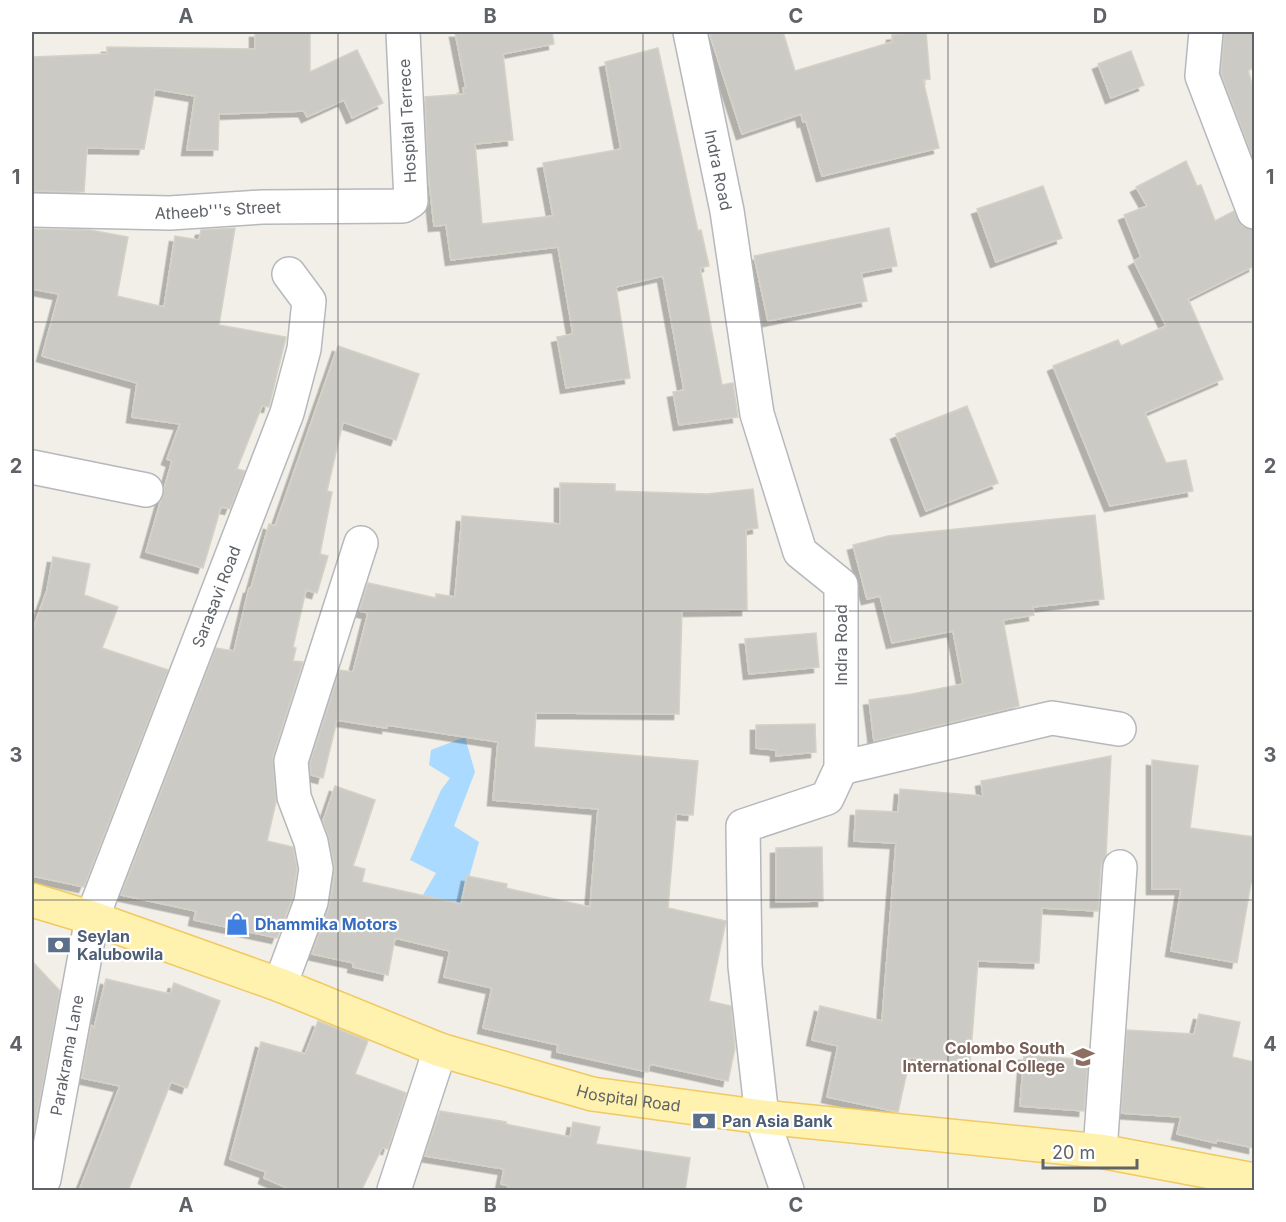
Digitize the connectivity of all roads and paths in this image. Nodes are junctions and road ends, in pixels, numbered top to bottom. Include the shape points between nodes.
1 (403, 32) edge
2 (690, 32) edge
3 (1206, 32) edge
4 (403, 206) joint
5 (32, 210) edge
6 (1254, 212) edge
7 (288, 274) dead end
8 (32, 467) edge
9 (146, 490) dead end
10 (362, 543) dead end
11 (1119, 729) dead end
12 (842, 768) junction
13 (1120, 867) dead end
14 (32, 900) edge
15 (92, 918) junction
16 (280, 985) junction
17 (440, 1050) junction
18 (762, 1117) junction
19 (1101, 1150) junction
20 (1254, 1180) edge
21 (39, 1191) edge
22 (394, 1191) edge
23 (787, 1191) edge

1 - 4 street, Hospital Terrece via 411,201
2 - 12 street, Indra Road via 728,211 757,414 800,552 841,585
3 - 6 street via 1202,76
4 - 5 street, Atheeb'''s Street via 262,207 170,213
7 - 15 street, Sarasavi Road via 309,301 304,348 287,412
8 - 9 street
10 - 16 street via 291,761 294,797 311,842 316,869 311,902
11 - 12 street via 1052,718
12 - 18 street, Indra Road via 827,798 743,826 745,966
13 - 19 street
14 - 15 main road, Hospital Road
15 - 16 main road, Hospital Road
15 - 21 street, Parakrama Lane
16 - 17 main road, Hospital Road
17 - 18 main road, Hospital Road via 592,1094
17 - 22 street
18 - 19 main road, Hospital Road
18 - 23 street
19 - 20 main road, Hospital Road

